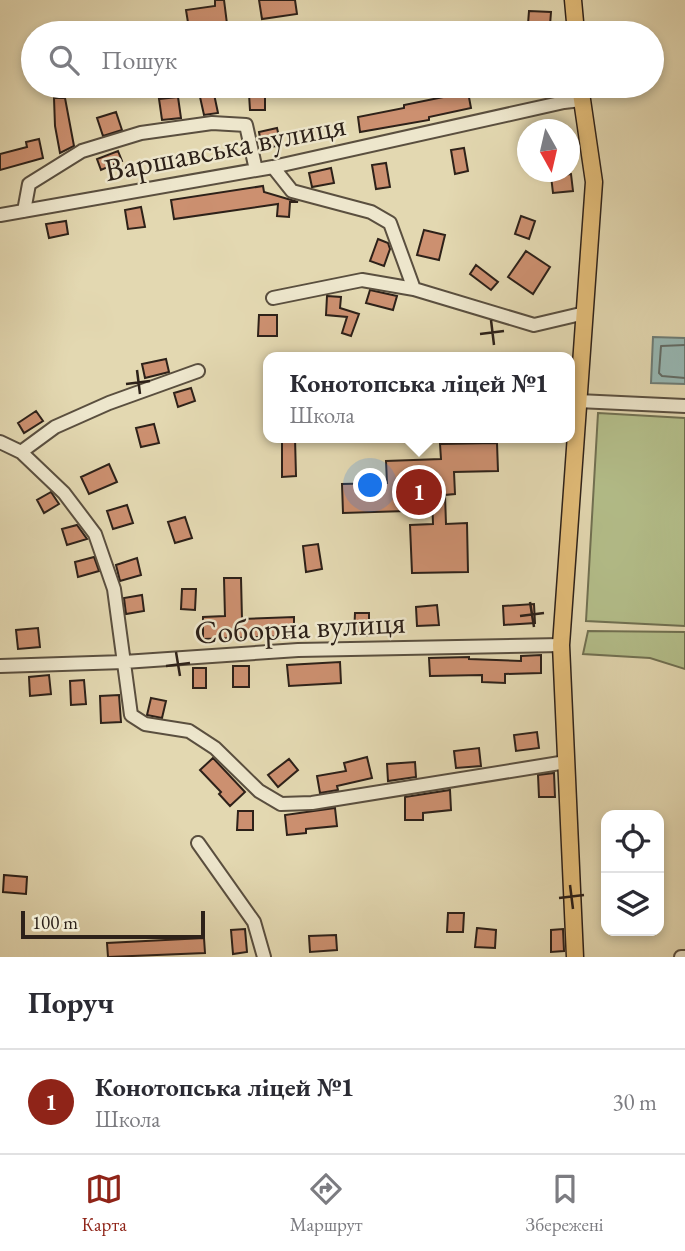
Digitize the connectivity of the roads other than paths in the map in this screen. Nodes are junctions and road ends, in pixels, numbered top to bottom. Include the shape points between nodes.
1 (573, 0) edge
2 (575, 21) edge
3 (572, 98) edge
4 (582, 98) edge
5 (273, 167) junction
6 (256, 170) junction
7 (24, 211) junction
8 (0, 215) edge
9 (415, 289) junction
10 (273, 298) dead end
11 (584, 313) junction
12 (198, 371) dead end
13 (578, 401) junction
14 (685, 406) edge
15 (0, 442) edge
16 (20, 452) junction
17 (561, 645) junction
18 (124, 662) junction
19 (0, 666) edge
20 (566, 762) junction
21 (198, 843) dead end
22 (264, 957) edge
23 (575, 957) edge

1 - 2 main road
3 - 5 street, Варшавська вулиця
4 - 11 main road via 594,182
5 - 6 street, Варшавська вулиця
5 - 9 street via 292,191 371,212 390,223
6 - 7 street, Варшавська вулиця
6 - 7 street via 246,125 212,123 141,133 82,150 29,184
7 - 8 street, Варшавська вулиця
9 - 10 street via 362,280
9 - 11 street via 534,325
11 - 13 main road
12 - 16 street via 55,427
13 - 14 street
13 - 17 main road
15 - 16 street
16 - 18 street via 64,493 96,534 114,589
17 - 18 street, Соборна вулиця via 299,650
17 - 20 main road
18 - 19 street, Соборна вулиця
18 - 20 street via 131,715 145,724 189,731 215,748 259,792 281,804 312,803
20 - 23 main road
21 - 22 street via 254,922

